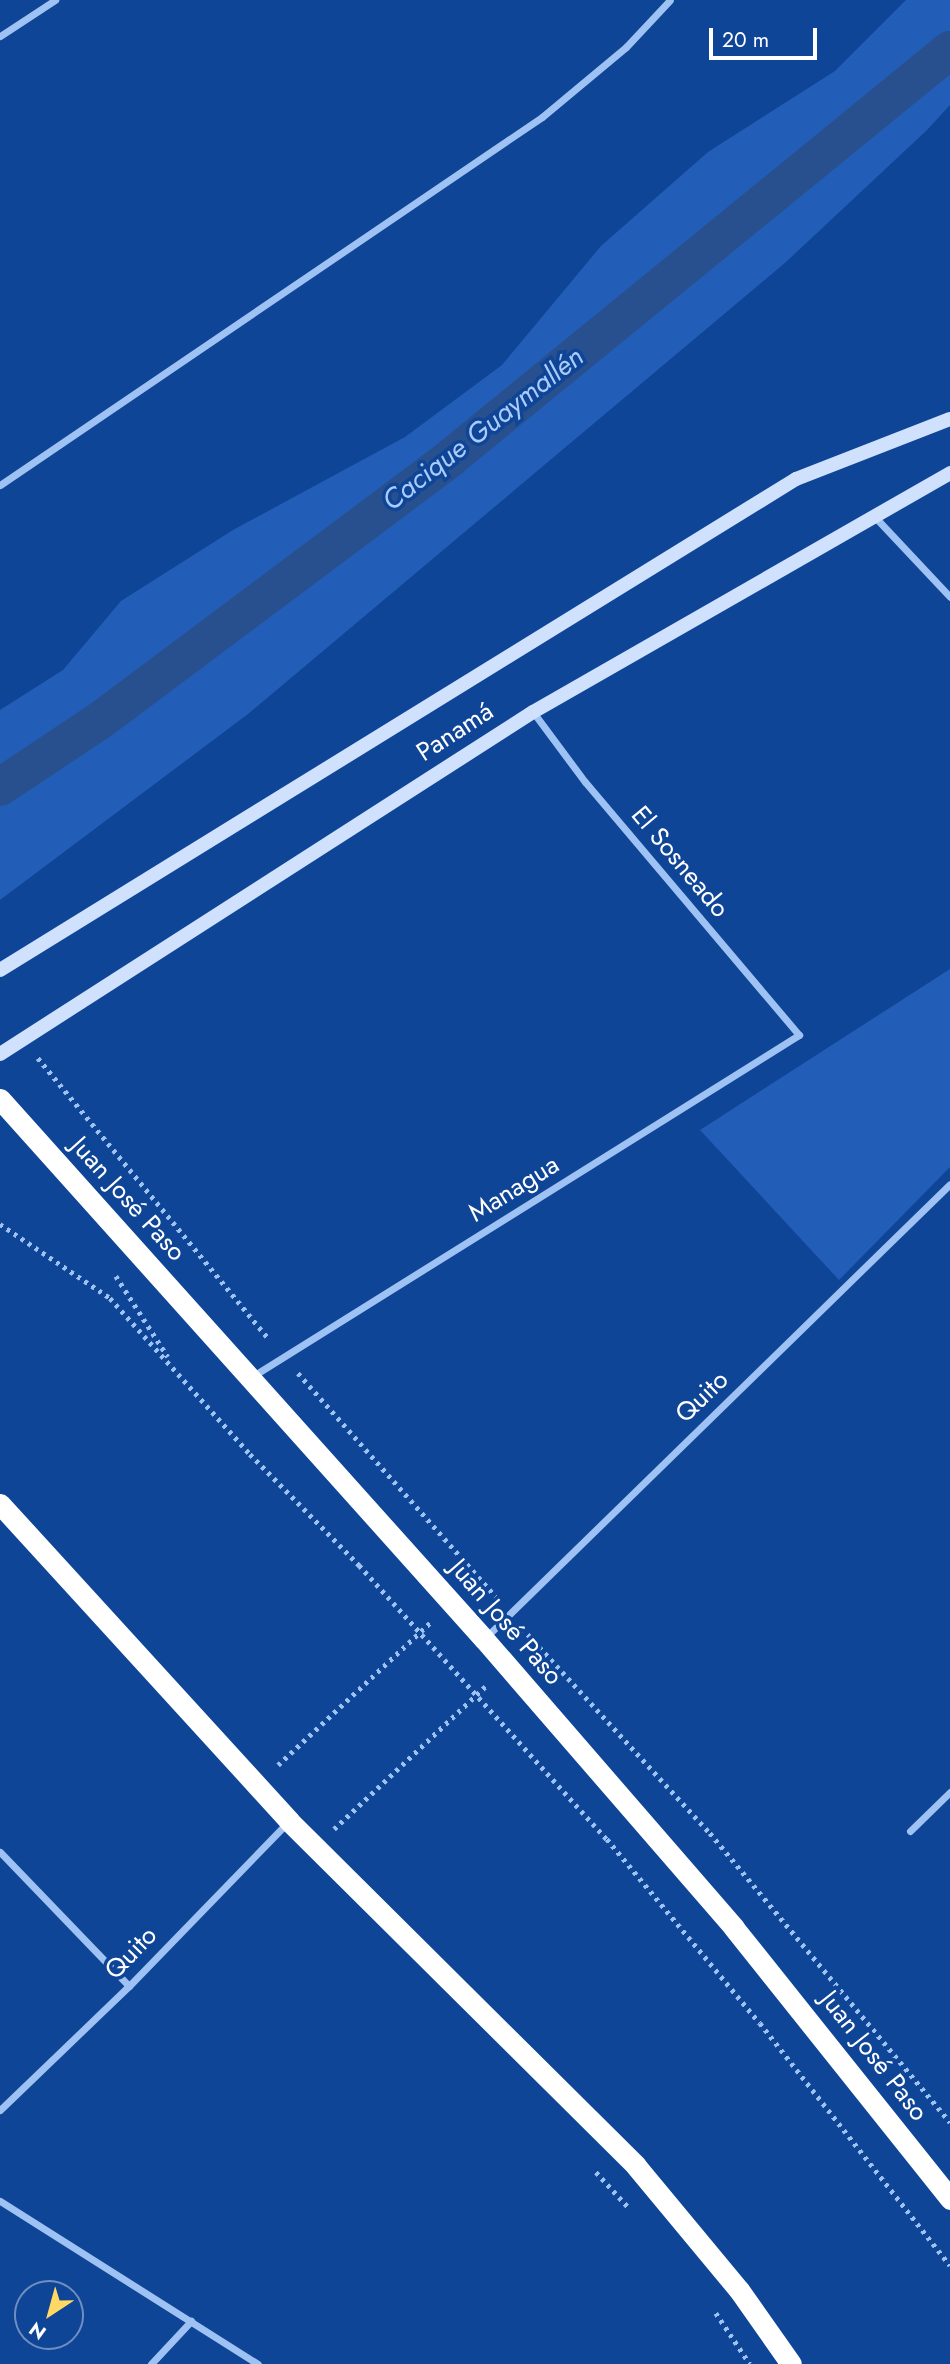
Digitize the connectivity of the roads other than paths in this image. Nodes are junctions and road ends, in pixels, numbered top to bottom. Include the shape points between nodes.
1 (55, 0) edge
2 (670, 0) edge
3 (0, 36) edge
4 (950, 419) edge
5 (950, 473) edge
6 (0, 485) edge
7 (872, 514) junction
8 (950, 597) edge
9 (533, 712) junction
10 (0, 970) edge
11 (799, 1035) joint
12 (0, 1054) edge
13 (0, 1099) edge
14 (950, 1184) edge
15 (250, 1378) junction
16 (0, 1504) edge
17 (484, 1639) junction
18 (950, 1792) edge
19 (289, 1821) junction
20 (910, 1831) dead end
21 (0, 1852) edge
22 (129, 1986) junction
23 (0, 2110) edge
24 (950, 2199) edge
25 (0, 2201) edge
26 (191, 2322) junction
27 (151, 2364) edge
28 (258, 2364) edge
29 (791, 2364) edge

1 - 3 street
2 - 6 street via 626,47 542,117
4 - 10 street, Panamá via 796,479
5 - 7 street, Panamá
7 - 8 street
7 - 9 street, Panamá
9 - 11 street, El Sosneado via 584,782
9 - 12 street, Panamá
11 - 15 street, Managua
13 - 15 highway, Juan José Paso
14 - 17 street, Quito
15 - 17 highway, Juan José Paso
16 - 19 highway
17 - 24 highway, Juan José Paso via 777,1978
18 - 20 street
19 - 22 street, Quito
19 - 29 highway via 636,2166 731,2280
21 - 22 street
22 - 23 street, Quito
25 - 26 street
26 - 27 street
26 - 28 street

